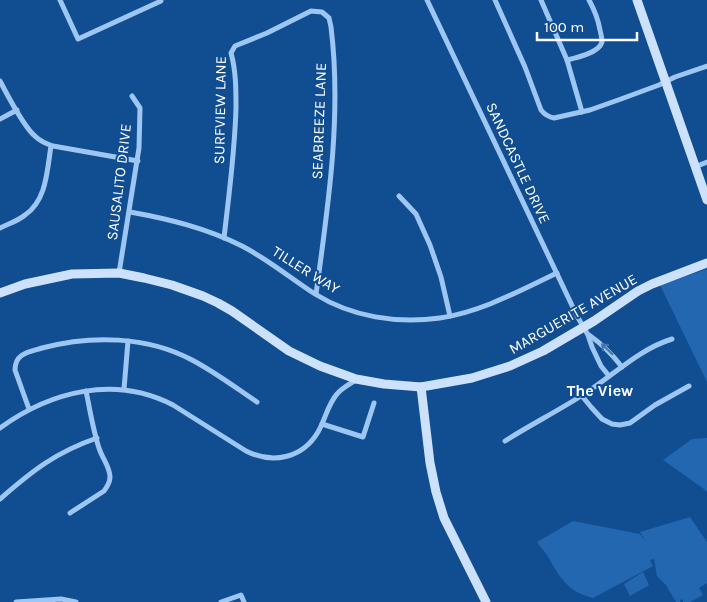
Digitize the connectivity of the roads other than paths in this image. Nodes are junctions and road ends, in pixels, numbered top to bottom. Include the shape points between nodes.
1 (60, 0) edge
2 (161, 0) edge
3 (427, 0) edge
4 (495, 0) edge
5 (541, 0) edge
6 (589, 0) edge
7 (637, 0) edge
8 (267, 33) joint
9 (567, 60) junction
10 (707, 66) edge
11 (0, 81) edge
12 (666, 82) junction
13 (132, 96) dead end
14 (17, 110) junction
15 (582, 112) junction
16 (0, 119) edge
17 (51, 146) junction
18 (138, 161) junction
19 (707, 162) edge
20 (695, 167) junction
21 (399, 196) dead end
22 (707, 200) edge
23 (130, 212) junction
24 (0, 228) edge
25 (224, 238) junction
26 (707, 263) edge
27 (119, 273) junction
28 (557, 273) junction
29 (0, 293) edge
30 (316, 294) junction
31 (450, 316) junction
32 (582, 327) junction
33 (588, 335) junction
34 (672, 339) dead end
35 (128, 341) junction
36 (622, 367) junction
37 (609, 376) junction
38 (356, 379) junction
39 (688, 386) dead end
40 (421, 387) junction
41 (124, 389) junction
42 (86, 391) junction
43 (582, 396) junction
44 (257, 402) dead end
45 (374, 403) dead end
46 (30, 409) junction
47 (322, 424) junction
48 (0, 428) edge
49 (96, 438) junction
50 (505, 441) dead end
51 (0, 499) edge
52 (70, 513) dead end
53 (16, 602) edge
54 (76, 602) edge
55 (220, 602) edge
56 (244, 602) edge
57 (486, 602) edge

1 - 2 street via 78,39
3 - 28 street, SANDCASTLE DRIVE
4 - 15 street via 544,114 554,118
5 - 9 street
6 - 9 street via 597,15 602,43 592,52
7 - 12 street
8 - 25 street, SURFVIEW LANE via 236,46 231,53 236,85 235,122
8 - 30 street, SEABREEZE LANE via 311,11 322,12 329,18 331,27 334,127
9 - 15 street
10 - 12 street
11 - 14 street
12 - 15 street
12 - 20 street
13 - 18 street, SAUSALITO DRIVE via 140,108
14 - 16 street
14 - 17 street via 31,133
17 - 18 street
17 - 24 street via 44,190 37,204 23,217
18 - 23 street, SAUSALITO DRIVE
19 - 20 street
20 - 22 street
21 - 31 street via 416,214 430,245
23 - 25 street, TILLER WAY via 180,222
23 - 27 street, SAUSALITO DRIVE
25 - 30 street, TILLER WAY via 268,261
26 - 32 street, MARGUERITE AVENUE via 638,290
27 - 29 street, MARGUERITE AVENUE via 72,274
27 - 38 street, MARGUERITE AVENUE via 203,296 232,311 289,351
28 - 31 street, TILLER WAY via 494,302
28 - 32 street, SANDCASTLE DRIVE
30 - 31 street, TILLER WAY via 333,304 381,318 422,320
32 - 33 street, SANDCASTLE DRIVE
32 - 40 street, MARGUERITE AVENUE via 543,351 510,366 472,378
36 -> 33 street, SANDCASTLE DRIVE via 614,356
33 - 37 street, SANDCASTLE DRIVE
34 - 36 street via 646,350
35 - 41 street
35 - 44 street via 165,348 191,359
35 - 46 street via 70,342 20,356 15,370
36 - 37 street
37 - 43 street
38 - 40 street, MARGUERITE AVENUE
38 - 47 street via 337,394
39 - 43 street via 630,423 620,425 602,419
40 - 57 street via 436,492 444,518
41 - 42 street
41 - 47 street via 149,394 166,402 246,452 264,458 284,457 301,450 314,439
42 - 46 street via 58,397
42 - 49 street
43 - 50 street
45 - 47 street via 363,437
46 - 48 street
49 - 51 street via 44,463
49 - 52 street via 109,469 108,486
53 - 54 street via 61,599
55 - 56 street via 241,595

